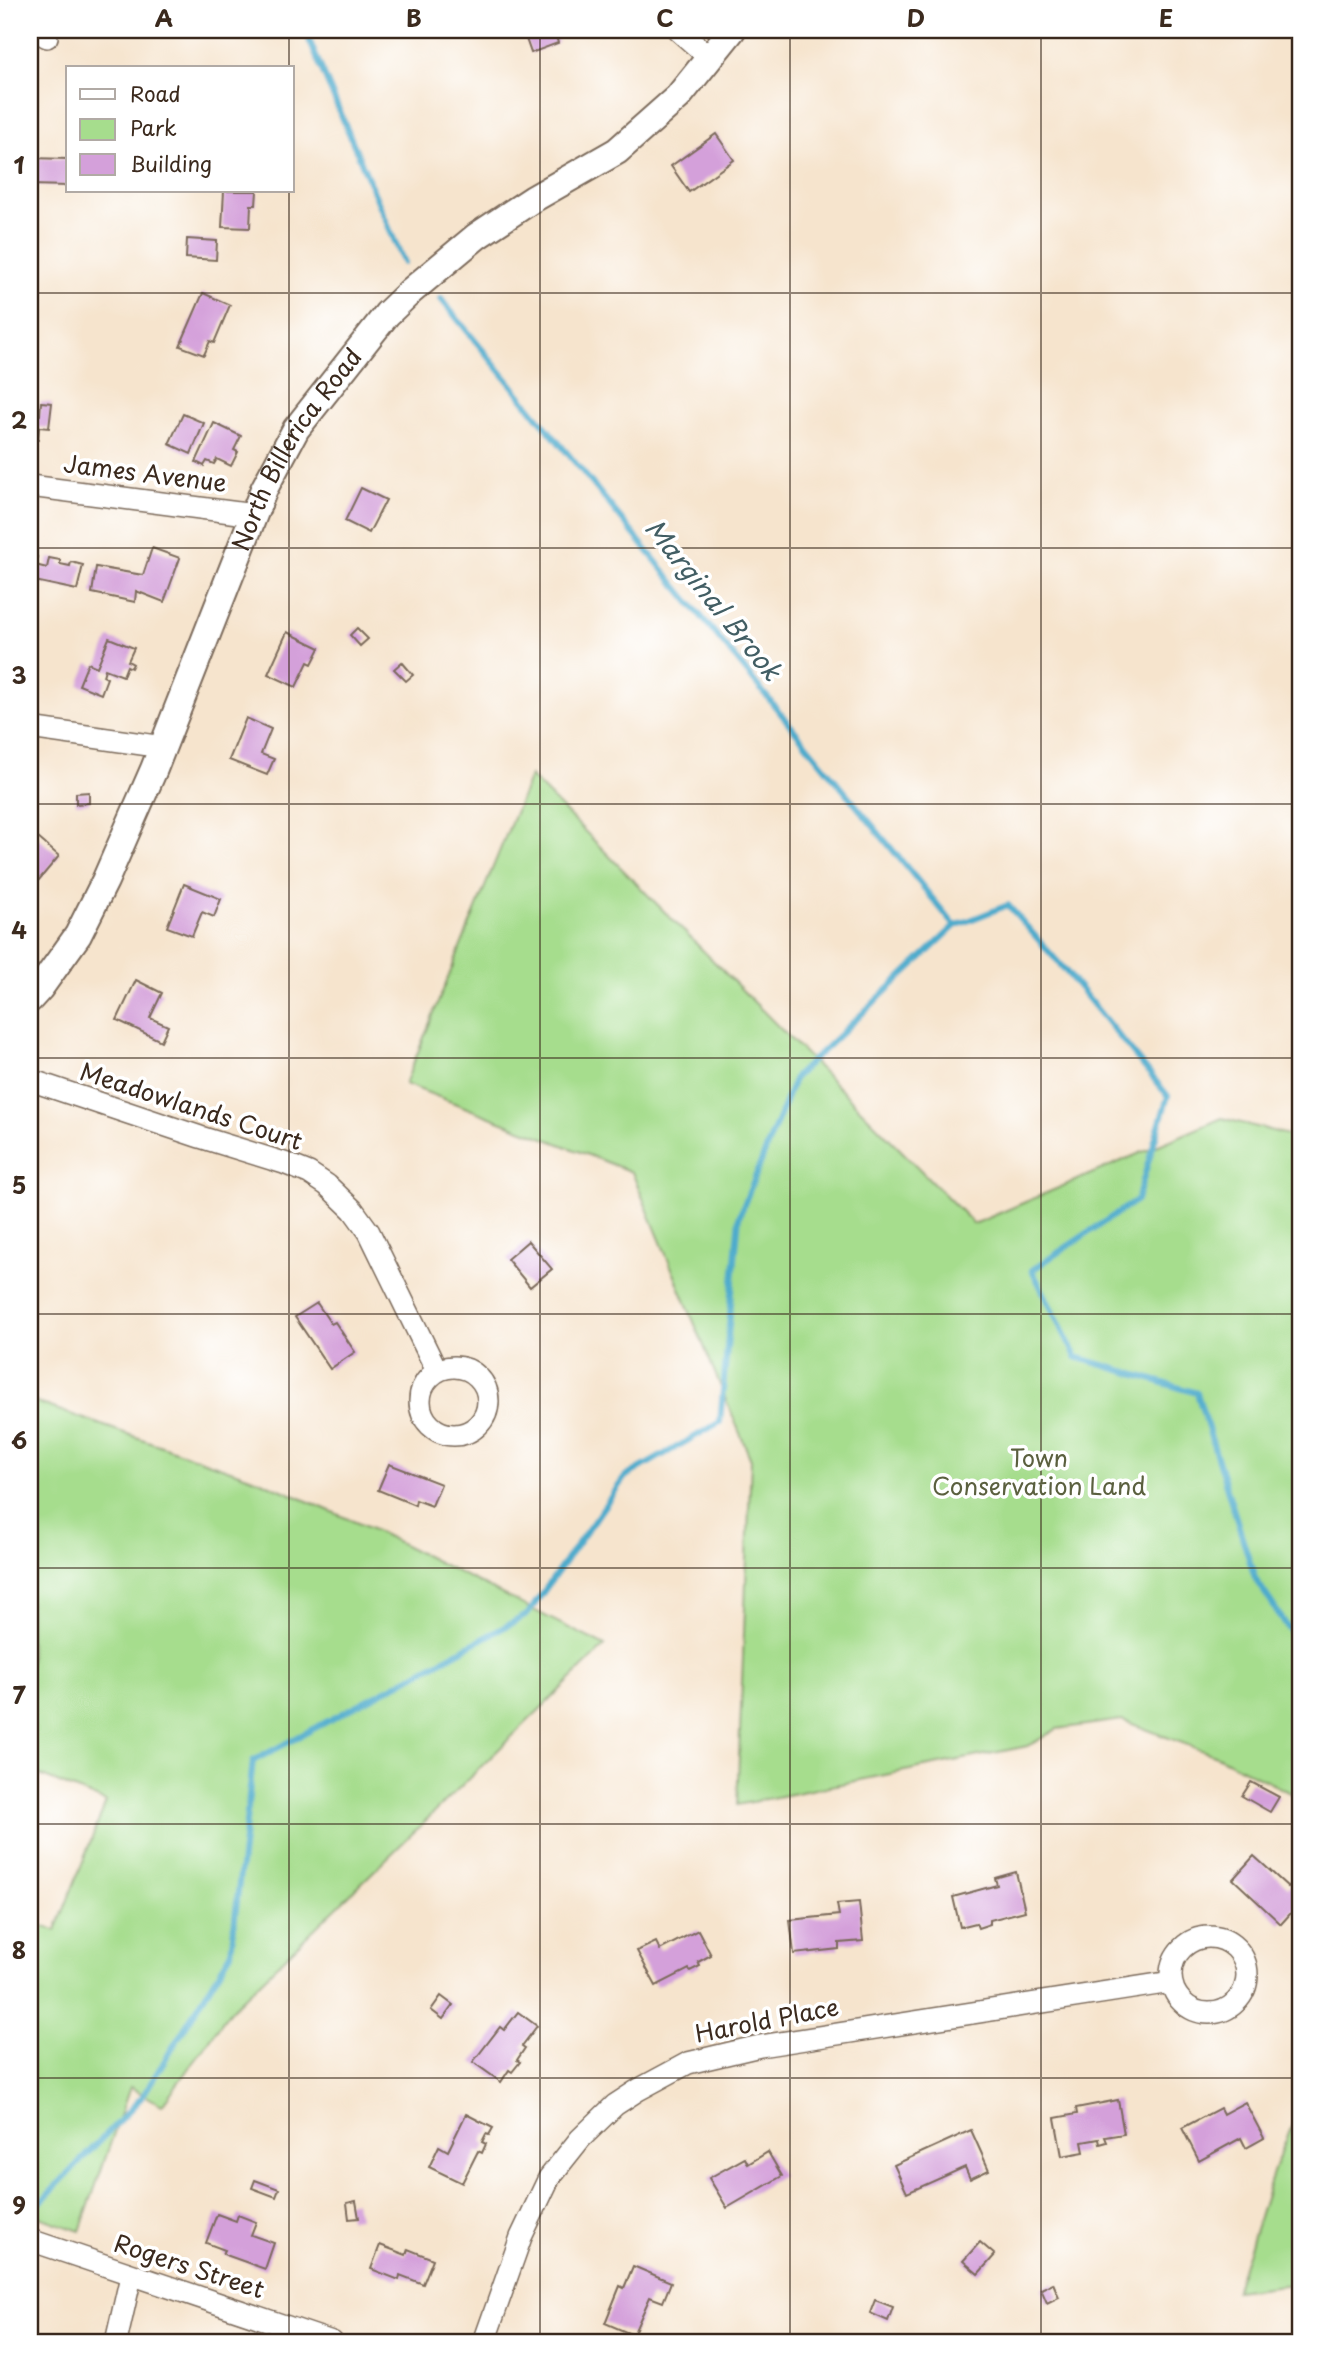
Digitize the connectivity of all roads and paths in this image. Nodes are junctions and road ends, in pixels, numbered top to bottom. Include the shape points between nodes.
1 (678, 30) edge
2 (732, 30) edge
3 (710, 58) junction
4 (30, 486) edge
5 (254, 515) junction
6 (30, 728) edge
7 (163, 747) junction
8 (30, 999) edge
9 (30, 1080) edge
10 (436, 1371) dead end
11 (1171, 1982) dead end
12 (30, 2240) edge
13 (131, 2276) junction
14 (116, 2342) edge
15 (332, 2342) edge
16 (484, 2342) edge

1 - 3 street
2 - 3 main road, North Billerica Road
3 - 5 main road, North Billerica Road via 678,97 617,150 477,236 387,314 296,429
4 - 5 street, James Avenue
5 - 7 main road, North Billerica Road
6 - 7 street
7 - 8 main road, North Billerica Road via 78,935
9 - 10 street, Meadowlands Court via 284,1163 327,1185 369,1232
11 - 16 street, Harold Place via 760,2046 678,2068 615,2105 549,2178 521,2236
12 - 13 street, Rogers Street
13 - 14 street
13 - 15 street, Rogers Street

